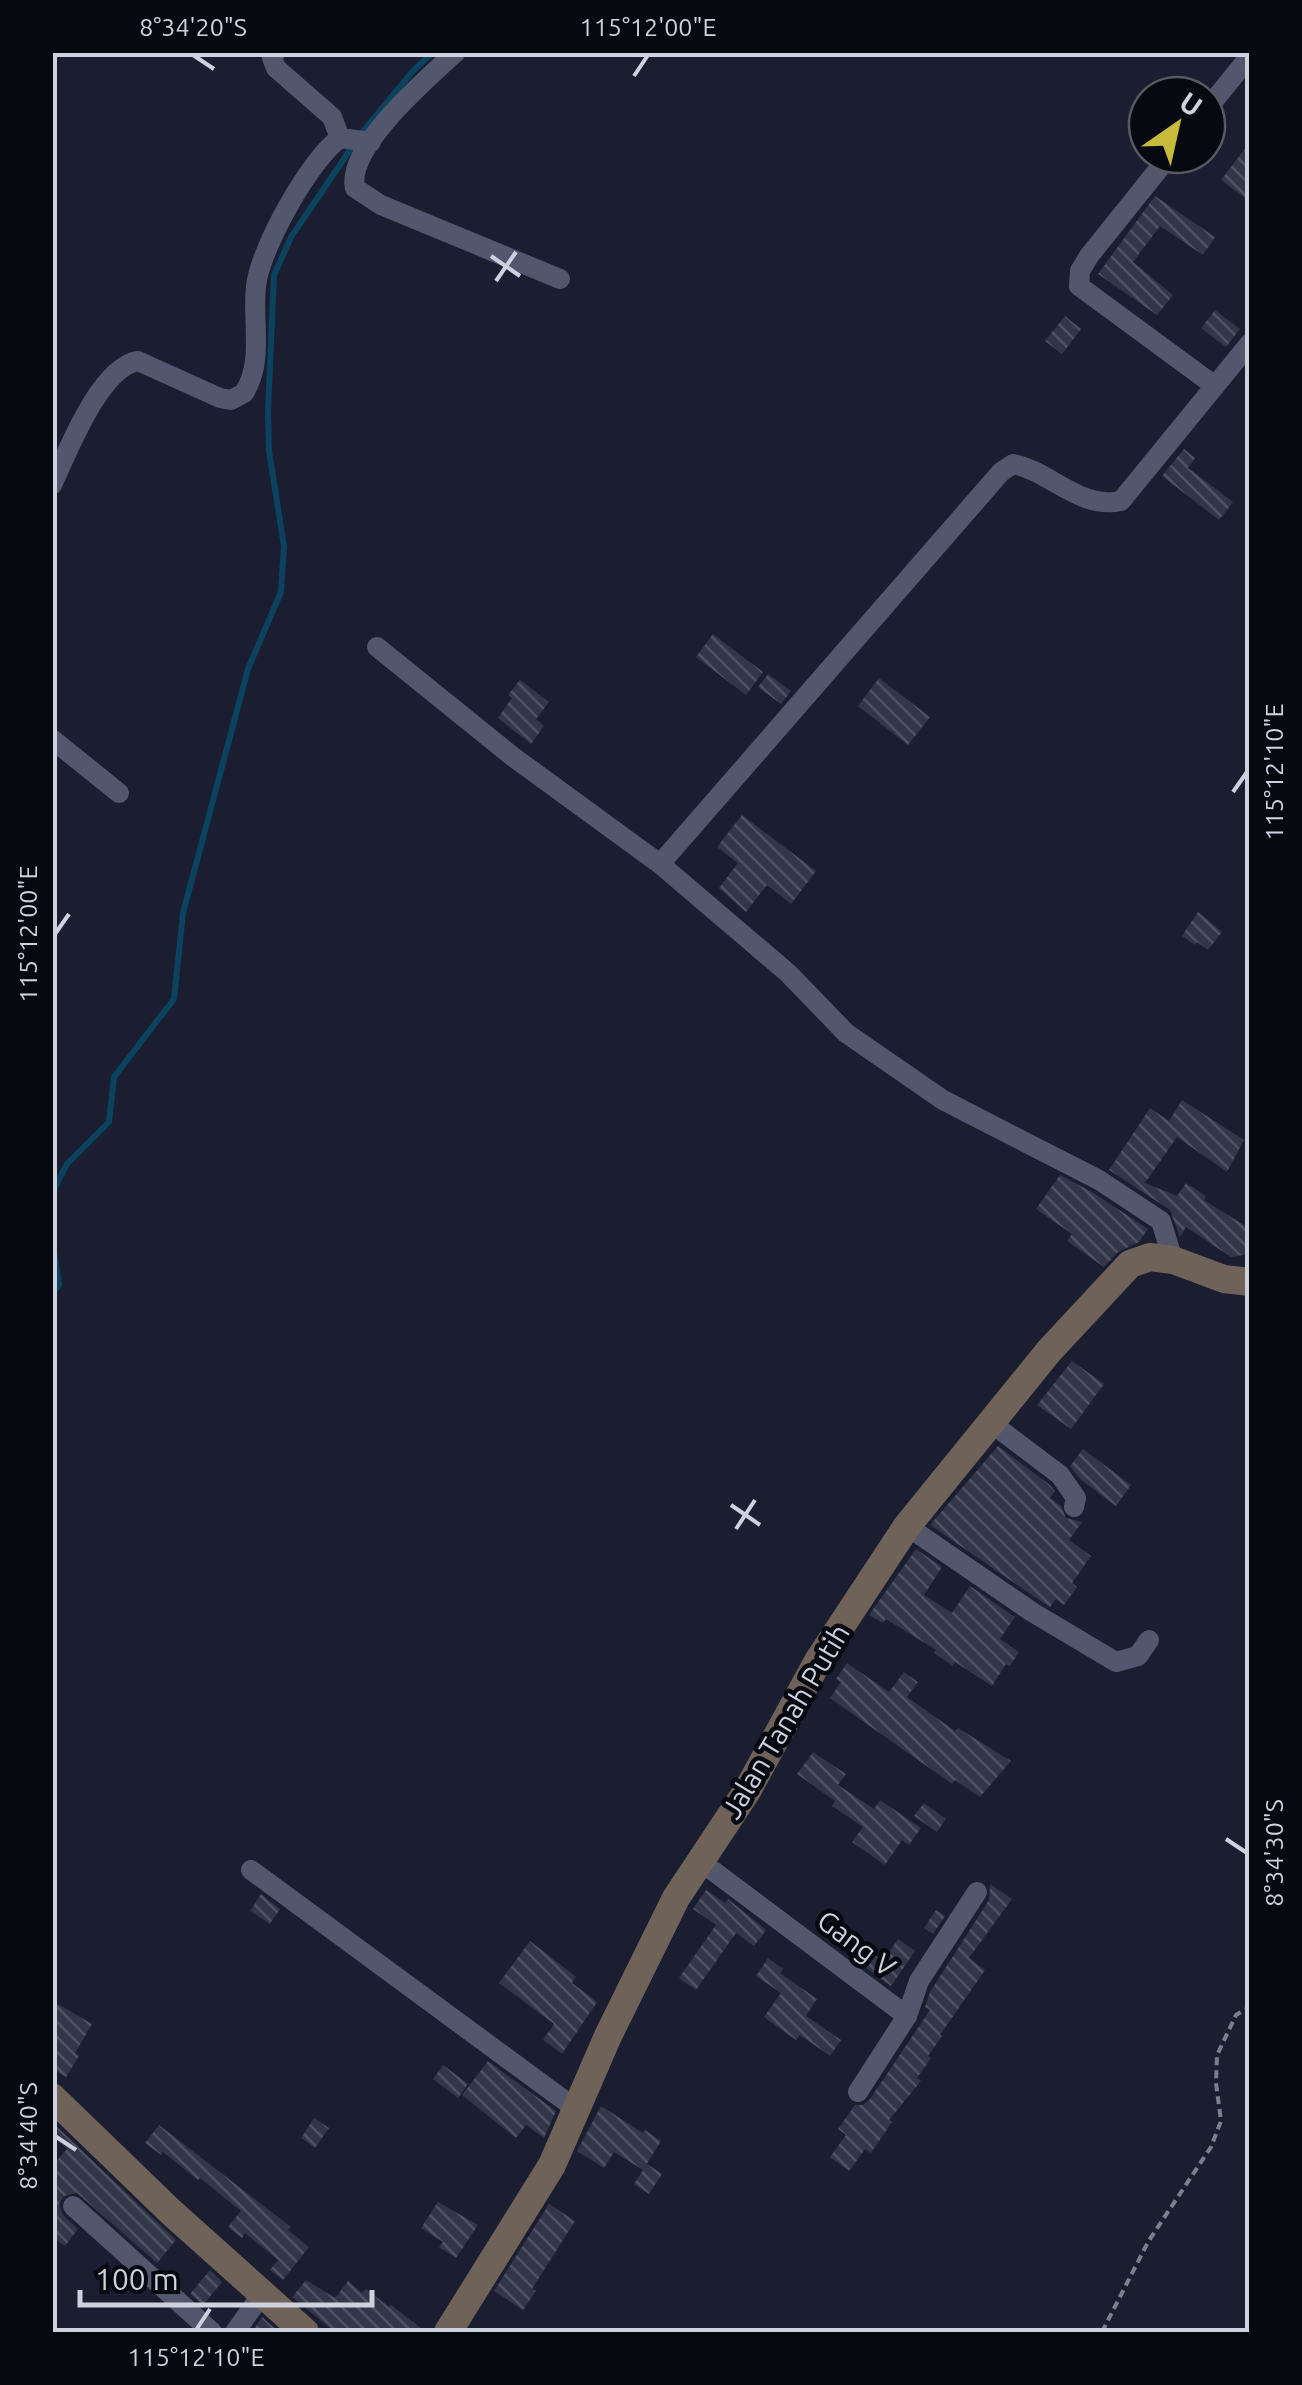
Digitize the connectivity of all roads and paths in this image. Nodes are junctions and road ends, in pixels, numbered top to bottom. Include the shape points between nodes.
1 (276, 52) edge
2 (456, 52) edge
3 (1250, 56) edge
4 (1227, 84) edge
5 (356, 139) junction
6 (1154, 175) edge
7 (560, 279) dead end
8 (1250, 344) edge
9 (1215, 386) junction
10 (52, 485) edge
11 (378, 647) dead end
12 (52, 738) edge
13 (119, 792) dead end
14 (660, 864) junction
15 (1173, 1260) junction
16 (1250, 1282) edge
17 (990, 1422) junction
18 (1074, 1508) dead end
19 (907, 1526) junction
20 (1149, 1640) dead end
21 (700, 1861) junction
22 (251, 1870) dead end
23 (977, 1892) dead end
24 (1250, 2007) edge
25 (908, 2016) junction
26 (858, 2092) dead end
27 (52, 2097) edge
28 (576, 2110) junction
29 (73, 2206) dead end
30 (262, 2294) junction
31 (212, 2332) edge
32 (235, 2332) edge
33 (305, 2332) edge
34 (448, 2332) edge
35 (1102, 2332) edge

1 - 5 street via 276,68
2 - 5 street
3 - 4 street
5 - 7 street via 353,181 359,193
5 - 10 street via 293,198 263,255 255,289 256,362 244,393 220,398 128,362 100,394
6 - 9 street via 1089,256 1079,286
8 - 9 street
9 - 14 street via 1120,500 1098,503 1028,467 1013,464 1000,472
11 - 14 street
12 - 13 street
14 - 15 street via 788,973 846,1033 943,1100 1099,1180 1161,1222
15 - 16 street, Jalan Tanah Putih
15 - 17 street, Jalan Tanah Putih via 1140,1259 1118,1272
17 - 18 street via 1060,1475 1076,1498
17 - 19 street, Jalan Tanah Putih
19 - 20 street via 1116,1662 1138,1656
19 - 21 street, Jalan Tanah Putih
21 - 25 street, Gang V
21 - 28 street, Jalan Tanah Putih via 649,1948
22 - 28 street
23 - 25 street via 918,1981
24 - 35 path via 1236,2015 1217,2055 1220,2122 1210,2147 1148,2242
25 - 26 street, Gang V
27 - 30 street
28 - 34 street, Jalan Tanah Putih via 533,2201
29 - 31 street
30 - 32 street
30 - 33 street

